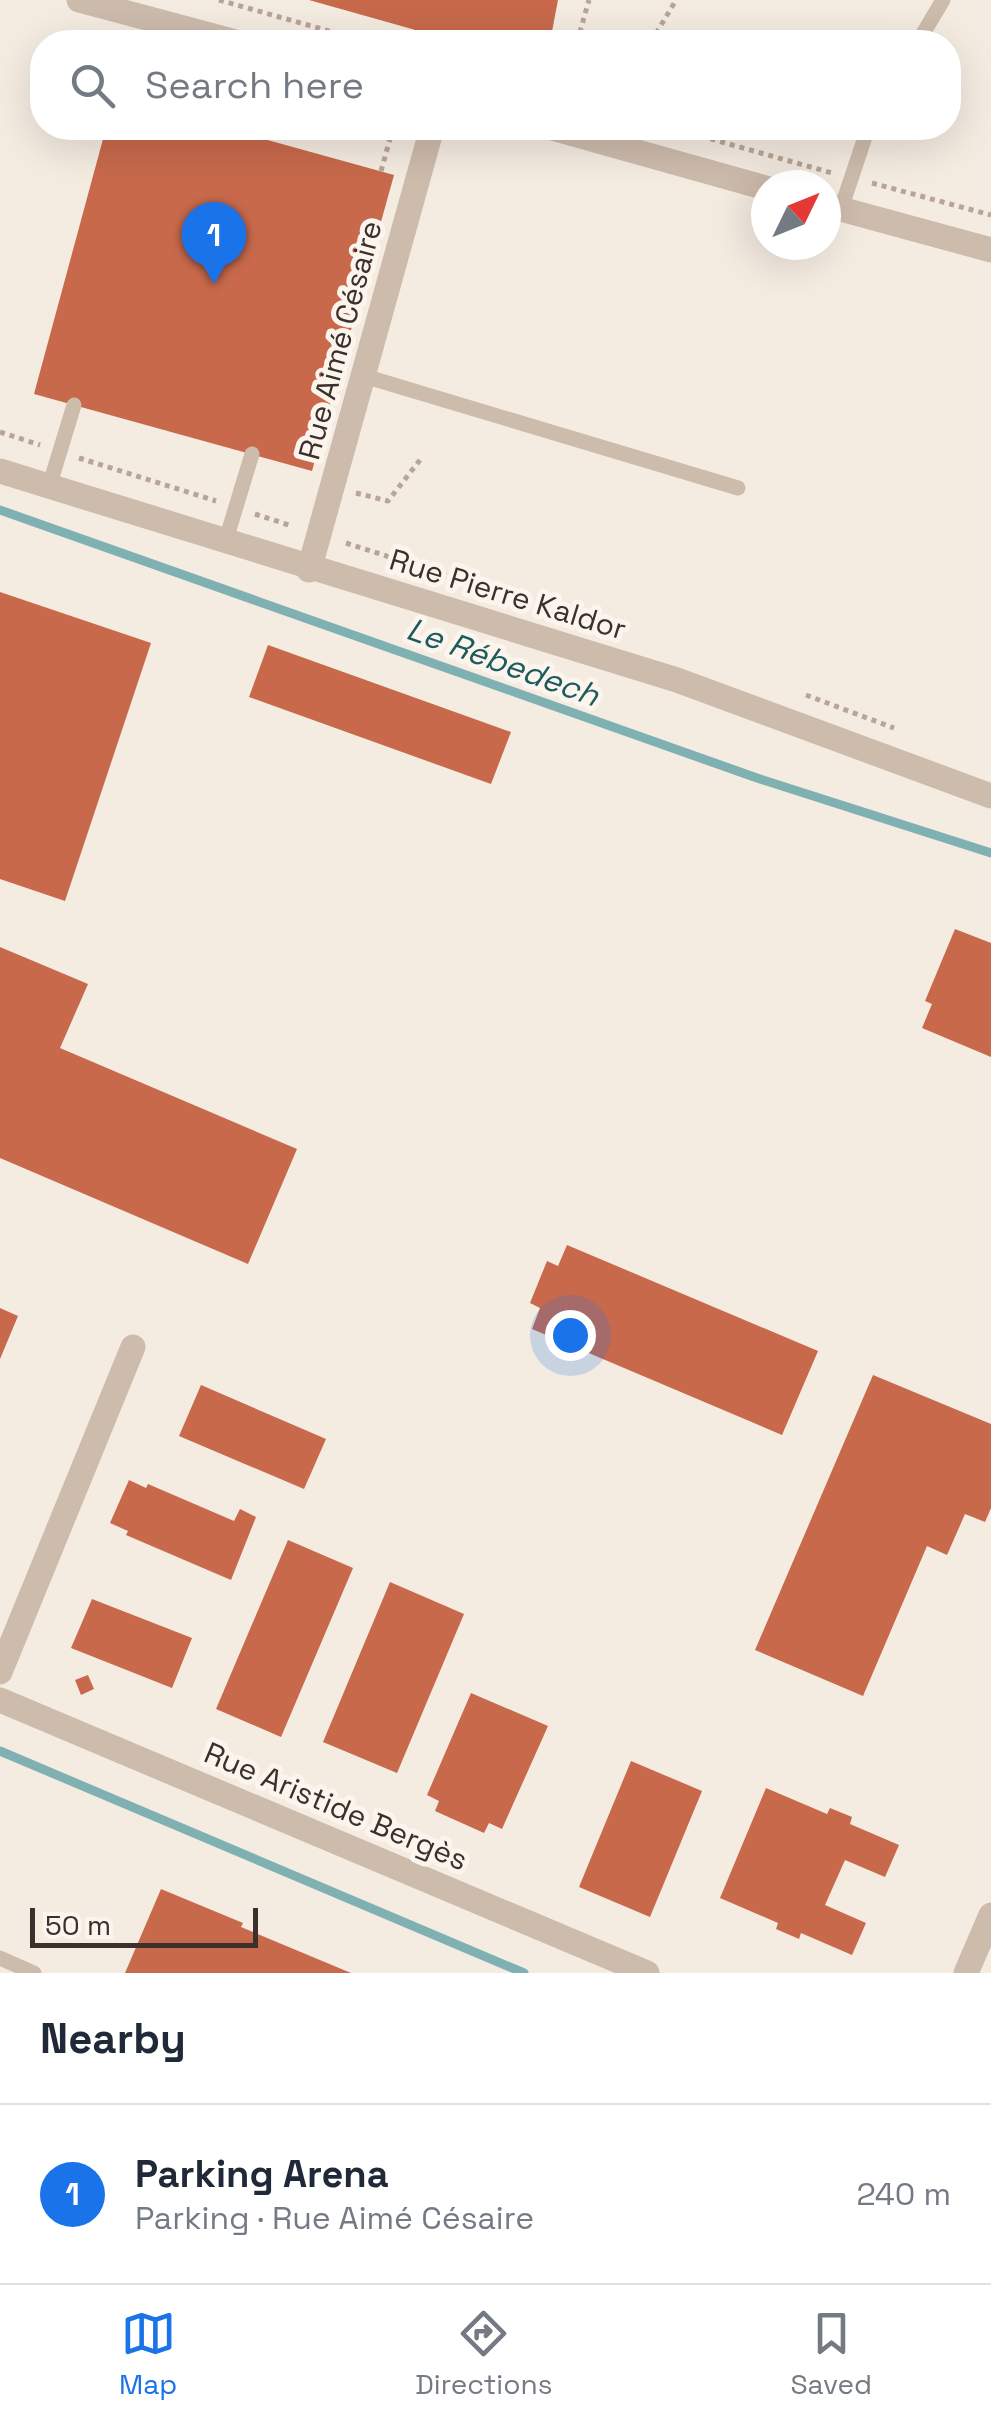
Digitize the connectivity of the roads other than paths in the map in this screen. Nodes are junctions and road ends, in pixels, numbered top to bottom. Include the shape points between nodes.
1 (80, 0) edge
2 (944, 0) edge
3 (191, 30) edge
4 (925, 30) edge
5 (429, 140) edge
6 (595, 140) edge
7 (863, 140) edge
8 (751, 184) edge
9 (841, 189) edge
10 (841, 209) edge
11 (991, 250) edge
12 (364, 376) junction
13 (74, 405) dead end
14 (252, 454) dead end
15 (0, 471) edge
16 (50, 487) junction
17 (738, 488) dead end
18 (225, 543) junction
19 (309, 570) junction
20 (991, 796) edge
21 (133, 1346) dead end
22 (0, 1672) edge
23 (0, 1700) edge
24 (991, 1915) edge
25 (0, 1958) edge
26 (34, 1973) edge
27 (647, 1973) edge
28 (966, 1973) edge

1 - 3 street
2 - 4 lane
5 - 12 street, Rue Aimé Césaire
6 - 8 street
7 - 9 lane
10 - 11 street
12 - 17 lane
12 - 19 street, Rue Aimé Césaire
13 - 16 lane
14 - 18 lane
15 - 16 street, Rue Pierre Kaldor
16 - 18 street, Rue Pierre Kaldor
18 - 19 street, Rue Pierre Kaldor
19 - 20 street, Rue Pierre Kaldor via 660,674
21 - 22 street
23 - 27 street, Rue Aristide Bergès
24 - 28 street
25 - 26 lane

